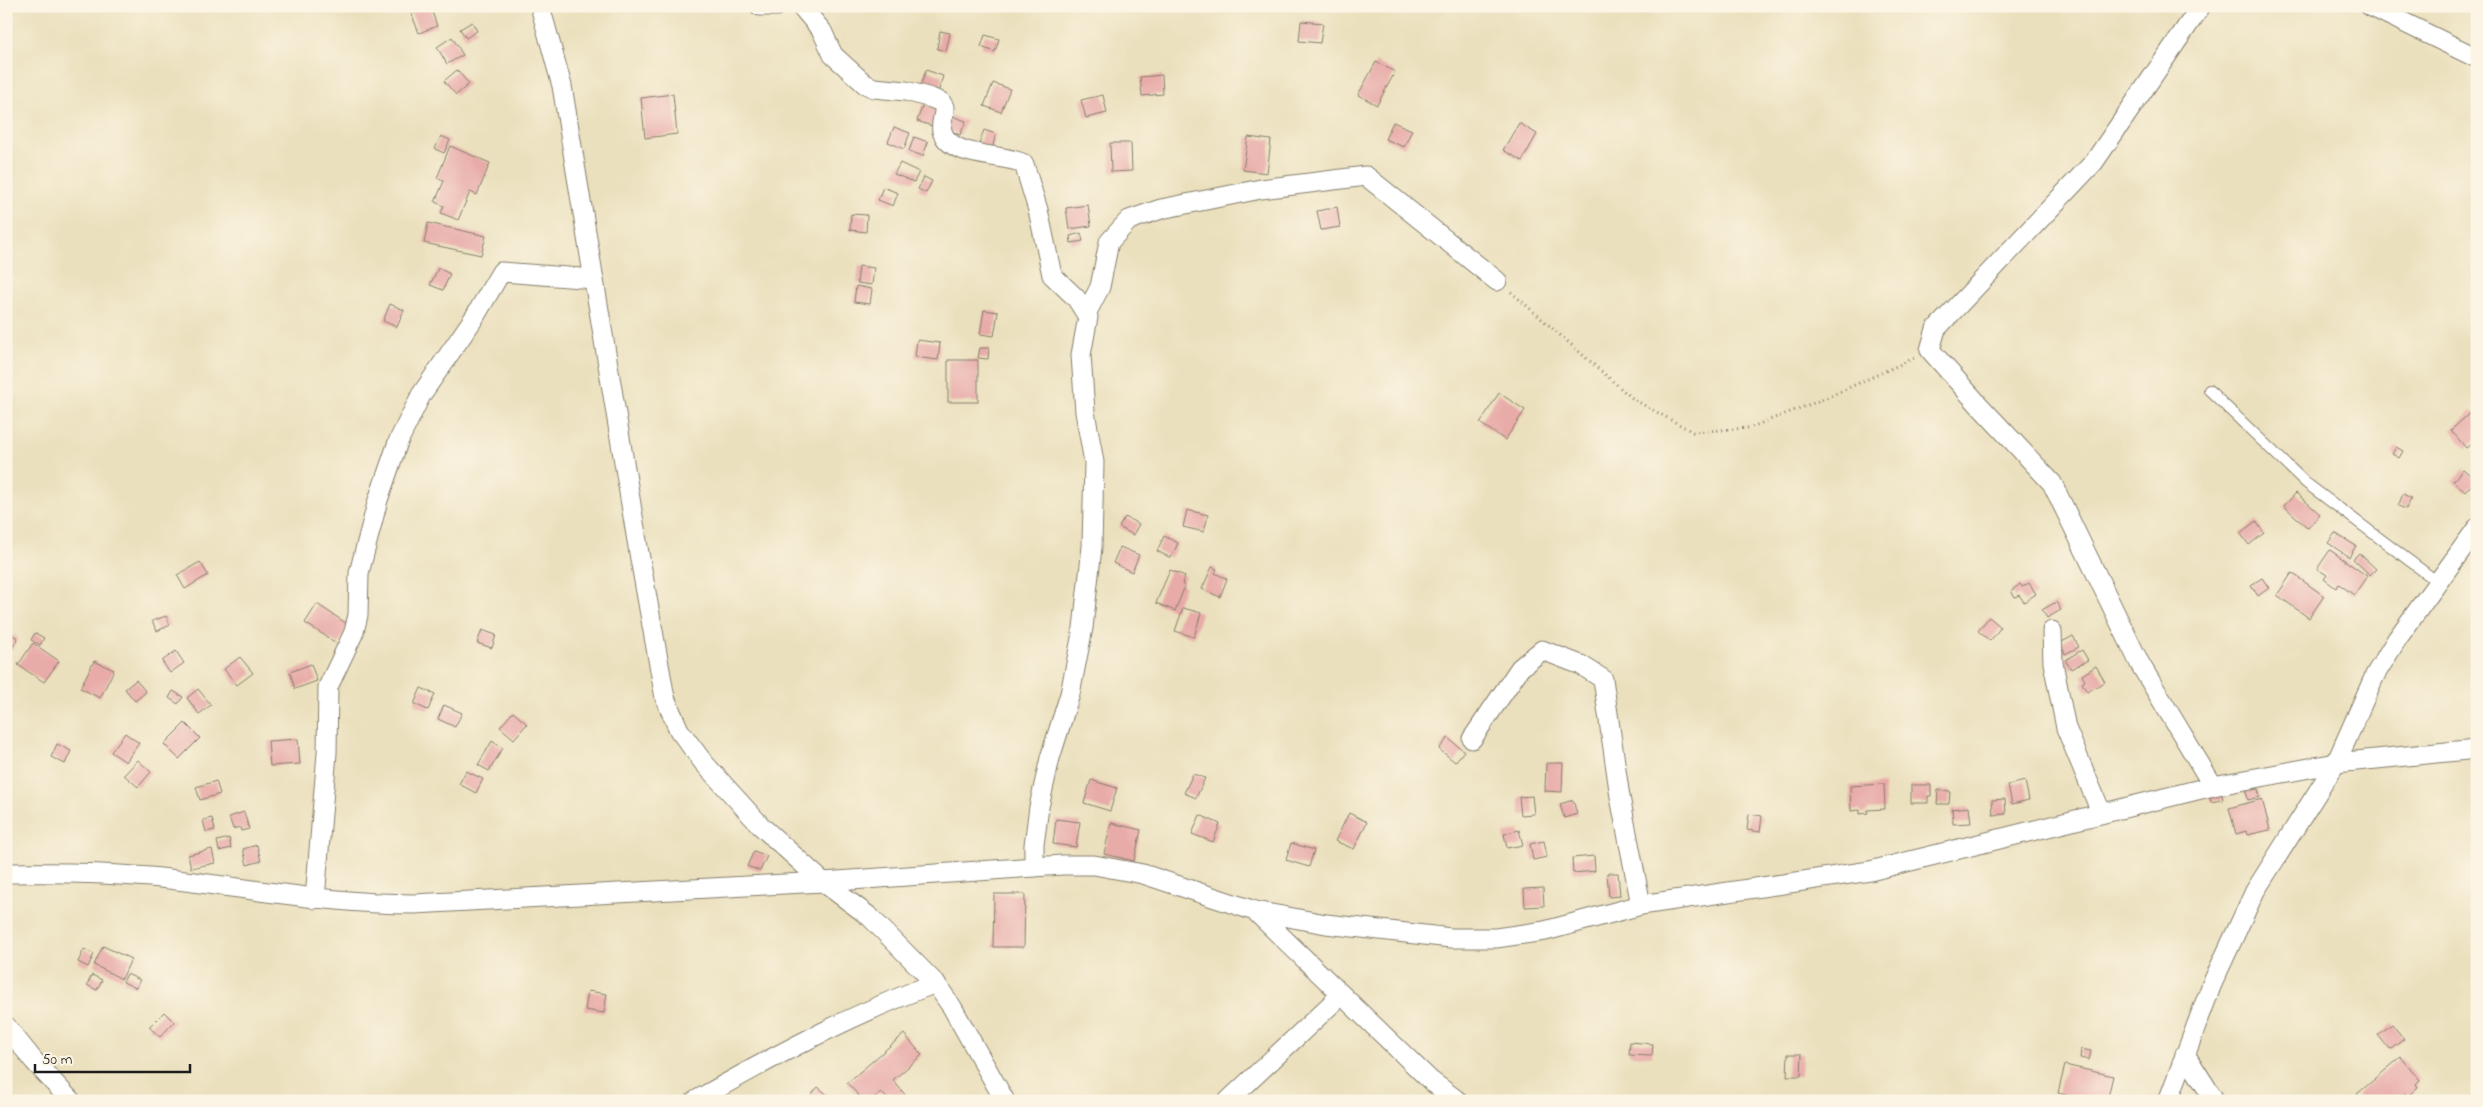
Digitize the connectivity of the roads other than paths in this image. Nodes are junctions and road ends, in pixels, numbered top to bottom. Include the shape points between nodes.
1 (540, 6) edge
2 (760, 6) edge
3 (777, 6) edge
4 (801, 6) edge
5 (2201, 6) edge
6 (2370, 6) edge
7 (2477, 58) edge
8 (594, 279) junction
9 (1497, 281) road end
10 (1087, 312) junction
11 (2209, 390) dead end
12 (2477, 528) edge
13 (2439, 582) junction
14 (2052, 631) dead end
15 (1472, 739) dead end
16 (2477, 749) edge
17 (2336, 763) junction
18 (2213, 786) junction
19 (2101, 812) junction
20 (1034, 866) junction
21 (6, 872) edge
22 (823, 882) junction
23 (315, 899) junction
24 (1640, 905) junction
25 (1255, 912) junction
26 (936, 983) junction
27 (1341, 995) junction
28 (6, 1026) edge
29 (2185, 1054) junction
30 (700, 1099) edge
31 (71, 1101) edge
32 (1005, 1101) edge
33 (1228, 1101) edge
34 (1458, 1101) edge
35 (2168, 1101) edge
36 (2215, 1101) edge

1 - 8 street via 562,86
2 - 3 street
4 - 10 street via 822,31 833,55 864,84 941,102 944,111 942,130 950,142 979,154 1024,164 1052,275
5 - 18 street via 2094,162 1936,329 1930,350 2052,483 2140,664
6 - 7 street
8 - 22 street via 665,698 679,730 703,762 761,826
8 - 23 street via 499,274 474,318 420,395 401,435 385,476 359,573 358,615 354,632 328,687 327,754
9 - 10 street via 1366,176 1261,189 1161,209 1129,220 1109,242 1100,287
10 - 20 street via 1081,373 1094,462 1092,547 1070,694 1039,806
11 - 13 lane via 2306,483
12 - 13 street
13 - 17 street via 2375,675
14 - 19 street via 2053,664 2066,728
15 - 24 street via 1520,668 1542,650 1581,665 1603,680
16 - 17 street
17 - 18 street
17 - 29 street via 2255,891 2212,984
18 - 19 street
19 - 24 street via 1870,871
20 - 22 street
20 - 25 street via 1094,865 1143,874
21 - 23 street via 150,877
22 - 23 street via 414,904
22 - 26 street via 870,917
24 - 25 street via 1545,931 1496,938 1451,938 1326,924
25 - 27 street
26 - 30 street via 863,1013 758,1065
26 - 32 street
27 - 33 street
27 - 34 street via 1431,1081
28 - 31 street
29 - 35 street
29 - 36 street

